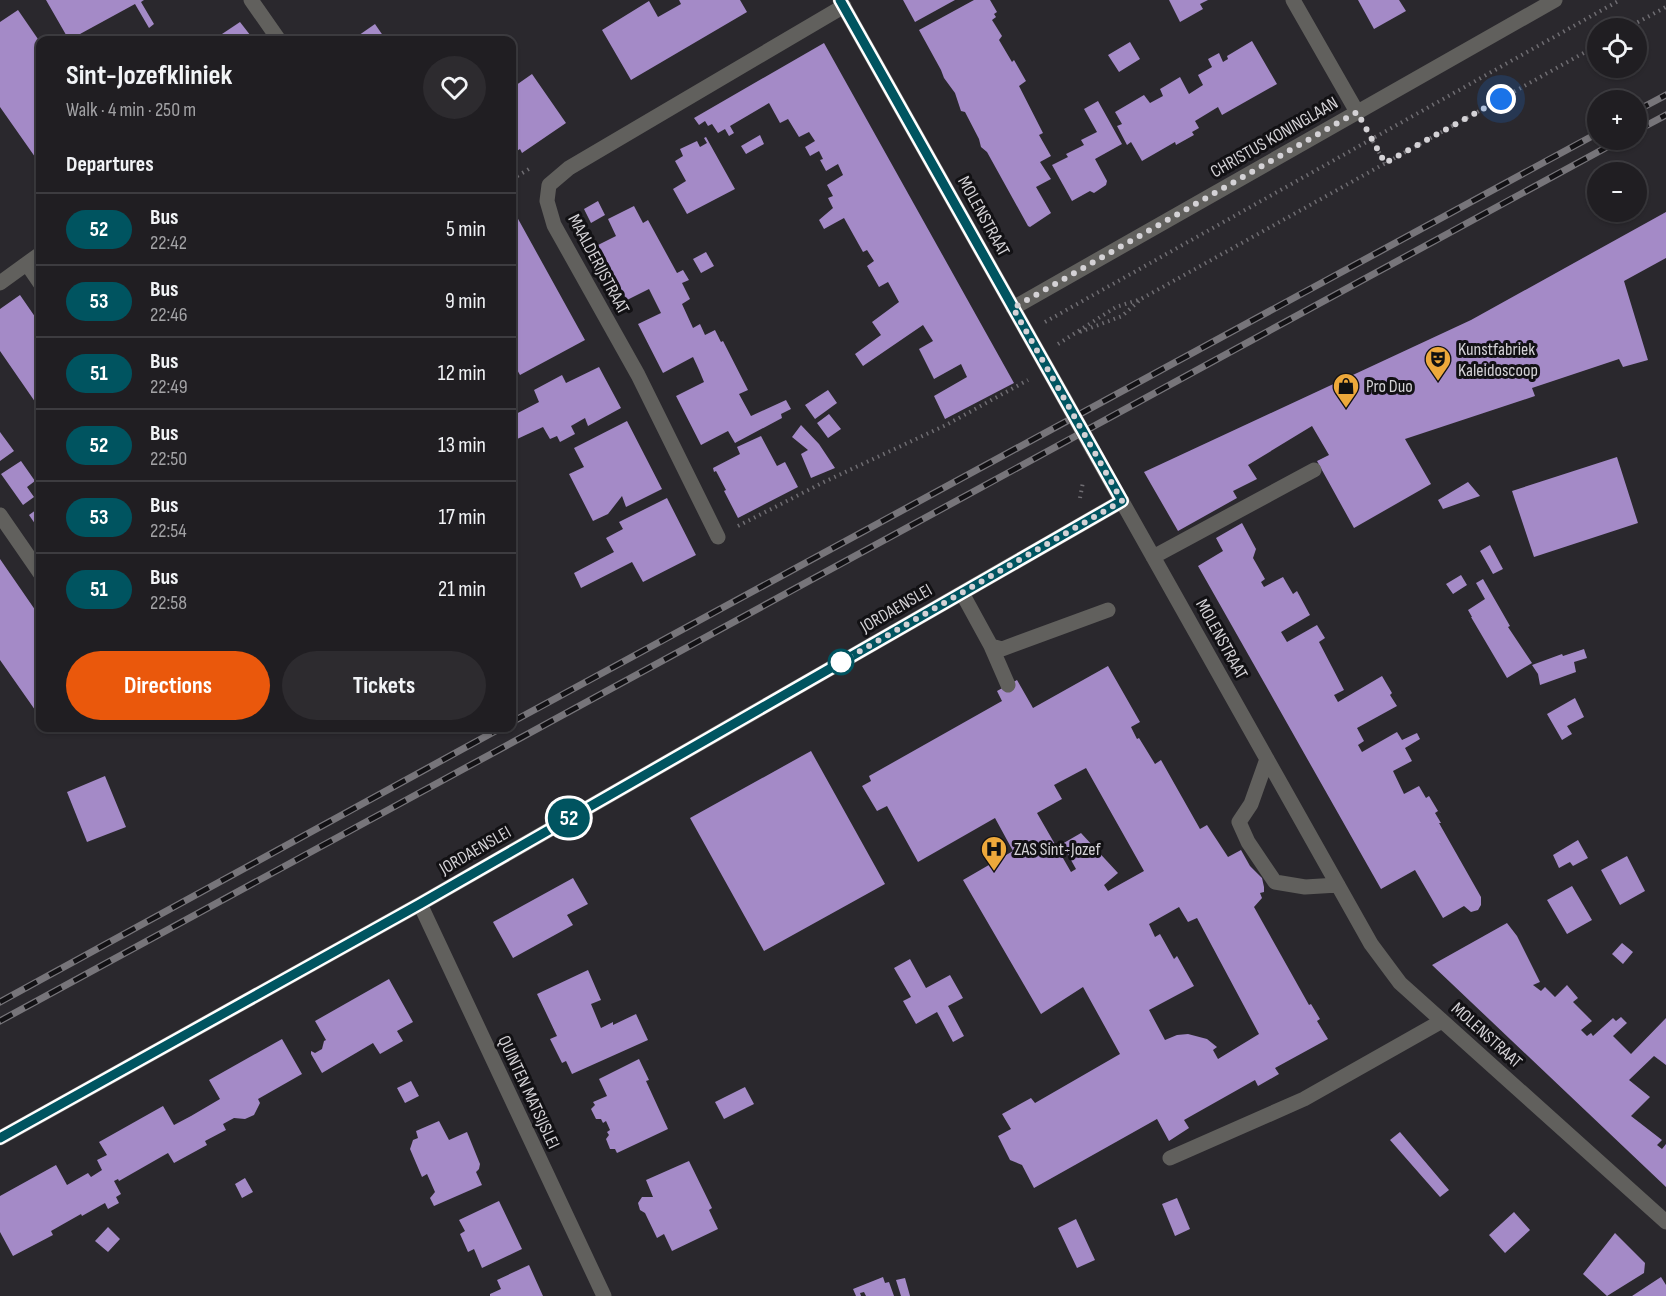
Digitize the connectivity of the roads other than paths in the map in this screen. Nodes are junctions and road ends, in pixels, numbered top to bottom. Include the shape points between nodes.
1 (251, 0) edge
2 (1293, 0) edge
3 (1555, 0) edge
4 (842, 3) edge
5 (276, 36) edge
6 (1357, 112) junction
7 (36, 257) edge
8 (27, 264) junction
9 (36, 277) edge
10 (0, 282) edge
11 (1013, 308) junction
12 (1314, 470) dead end
13 (1122, 501) junction
14 (0, 515) edge
15 (718, 537) road end
16 (1153, 557) junction
17 (36, 567) edge
18 (962, 593) junction
19 (1108, 610) dead end
20 (991, 646) junction
21 (1008, 685) dead end
22 (1267, 759) junction
23 (1338, 885) junction
24 (420, 904) junction
25 (1442, 1021) junction
26 (0, 1138) edge
27 (1170, 1158) dead end
28 (1666, 1222) edge
29 (604, 1296) edge

1 - 5 street
2 - 6 street
3 - 6 street, CHRISTUS KONINGLAAN
4 - 11 street, MOLENSTRAAT
4 - 15 street, MAALDERIJSTRAAT via 569,168 549,185 554,225 638,375
6 - 11 street, CHRISTUS KONINGLAAN
7 - 8 street
8 - 9 street
8 - 10 street
11 - 13 street, MOLENSTRAAT, bridge
12 - 16 street
13 - 16 street, MOLENSTRAAT
13 - 18 street, JORDAENSLEI
14 - 17 street
16 - 22 street, MOLENSTRAAT
18 - 20 street
18 - 24 street, JORDAENSLEI
19 - 20 street via 1002,649
20 - 21 street
22 - 23 street, MOLENSTRAAT
22 - 23 street via 1251,804 1239,822 1248,842 1275,882 1305,887
23 - 25 street, MOLENSTRAAT via 1386,966
24 - 26 street, JORDAENSLEI
24 - 29 street, QUINTEN MATSIJSLEI
25 - 27 street via 1304,1100
25 - 28 street, MOLENSTRAAT

